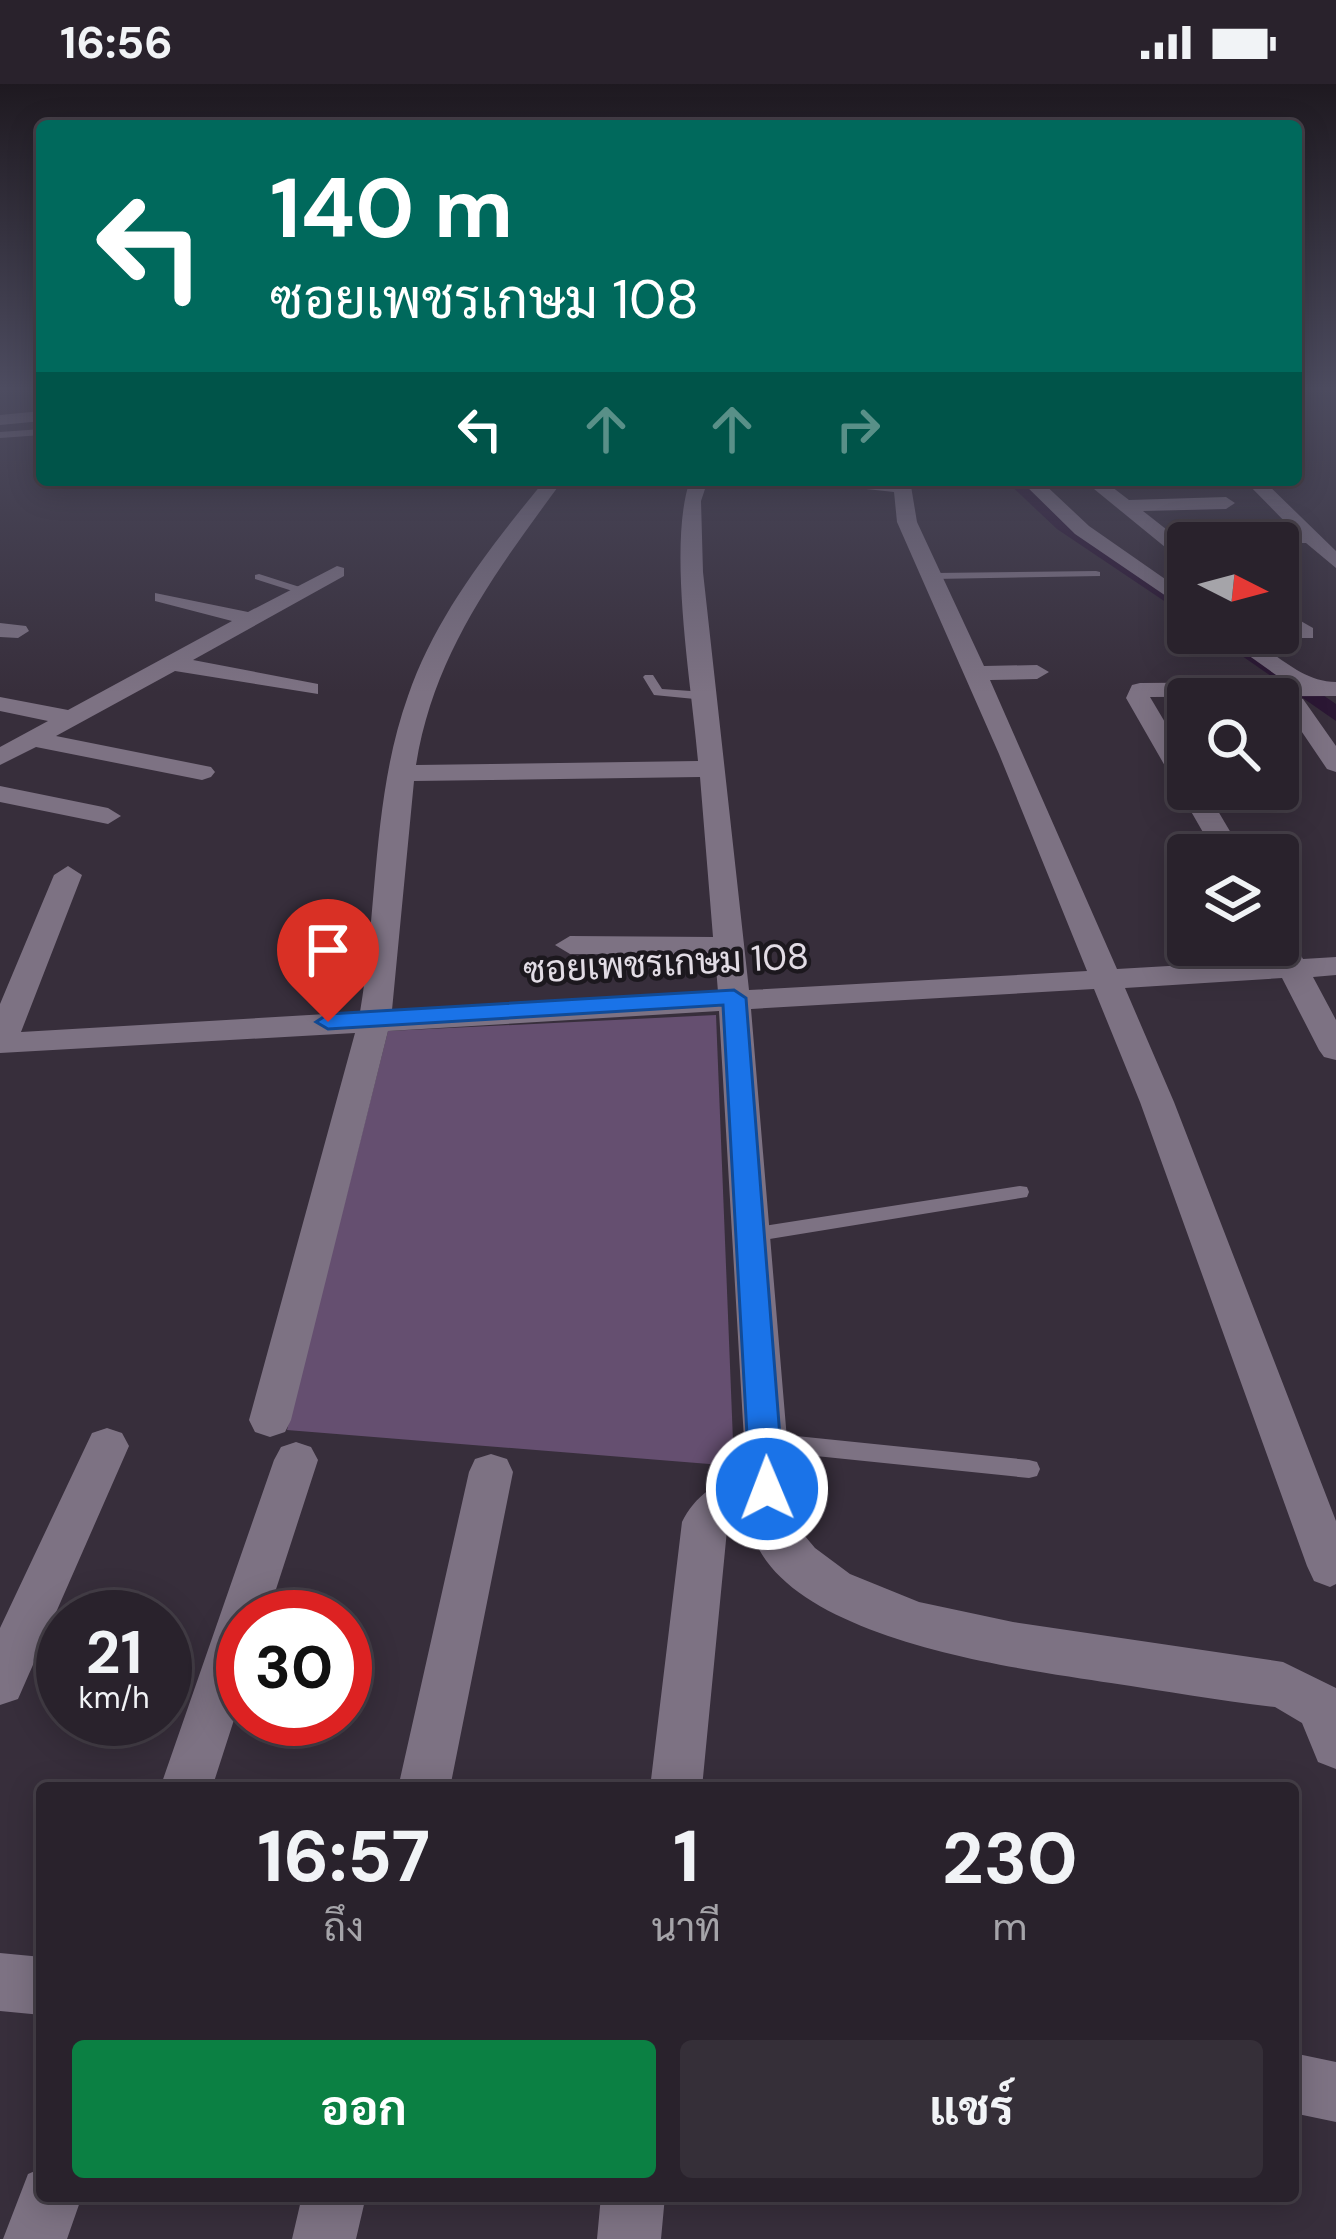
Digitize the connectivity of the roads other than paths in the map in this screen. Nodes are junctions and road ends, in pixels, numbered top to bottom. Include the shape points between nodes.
1 (546, 491) edge
2 (696, 491) edge
3 (903, 491) edge
4 (1040, 491) edge
5 (1105, 491) edge
6 (1264, 491) edge
7 (1226, 503) dead end
8 (1123, 506) junction
9 (1310, 537) junction
10 (1166, 539) joint
11 (1336, 562) edge
12 (337, 572) dead end
13 (1096, 574) dead end
14 (934, 576) junction
15 (260, 577) dead end
16 (1167, 590) edge
17 (302, 591) junction
18 (162, 597) dead end
19 (251, 619) junction
20 (1299, 629) edge
21 (1305, 633) dead end
22 (1257, 654) edge
23 (172, 663) junction
24 (1037, 672) dead end
25 (976, 673) junction
26 (649, 677) dead end
27 (142, 679) junction
28 (310, 688) dead end
29 (1167, 688) edge
30 (199, 693) dead end
31 (1311, 693) edge
32 (704, 696) junction
33 (0, 704) edge
34 (1336, 705) edge
35 (71, 718) junction
36 (33, 739) junction
37 (1167, 746) edge
38 (0, 757) edge
39 (1336, 764) edge
40 (711, 770) junction
41 (202, 772) dead end
42 (403, 773) junction
43 (0, 794) edge
44 (108, 816) dead end
45 (68, 875) dead end
46 (570, 945) dead end
47 (729, 946) junction
48 (1299, 958) edge
49 (1200, 966) edge
50 (1291, 966) edge
51 (1336, 966) edge
52 (1107, 978) junction
53 (734, 998) junction
54 (375, 1018) junction
55 (0, 1043) edge
56 (1336, 1050) edge
57 (1020, 1192) dead end
58 (751, 1234) junction
59 (270, 1420) dead end
60 (106, 1446) dead end
61 (296, 1460) dead end
62 (767, 1466) junction
63 (1029, 1469) dead end
64 (491, 1472) dead end
65 (1330, 1566) dead end
66 (252, 1590) edge
67 (0, 1682) edge
68 (216, 1698) edge
69 (1336, 1744) edge
70 (188, 1782) edge
71 (425, 1782) edge
72 (677, 1782) edge
73 (0, 1982) edge
74 (36, 1985) edge
75 (1299, 2084) edge
76 (1336, 2092) edge
77 (48, 2202) edge
78 (333, 2202) edge
79 (632, 2202) edge
80 (35, 2239) edge
81 (324, 2239) edge
82 (629, 2239) edge

1 - 42 street via 436,653
2 - 32 street
3 - 14 street via 908,522
4 - 16 street
5 - 8 street
6 - 9 street
7 - 8 street
8 - 10 street
9 - 10 street
9 - 11 street
12 - 17 street
13 - 14 lane
14 - 25 street
15 - 17 lane
17 - 19 street
18 - 19 street
19 - 23 street
20 - 21 street
22 - 31 street
23 - 27 street
23 - 28 street
24 - 25 street
25 - 52 street
26 - 32 lane via 658,692
27 - 30 street
27 - 35 street
29 - 37 street via 1136,693
31 - 34 street
31 - 39 street
32 - 40 street
33 - 35 street
35 - 36 street
36 - 38 street
36 - 41 street
40 - 42 street
40 - 47 street
42 - 54 street
43 - 44 street
45 - 55 street
46 - 47 street
47 - 53 street
48 - 51 street, ซอยเพชรเกษม 108
49 - 52 street, ซอยเพชรเกษม 108
50 - 56 street
52 - 53 street, ซอยเพชรเกษม 108
52 - 65 street
53 - 54 street, ซอยเพชรเกษม 108
53 - 58 street
54 - 55 street, ซอยเพชรเกษม 108
54 - 59 street
57 - 58 lane
58 - 62 street
60 - 67 street
61 - 66 street
62 - 63 lane
62 - 69 street via 772,1530 788,1556 829,1586 945,1633 1282,1685 1322,1707
62 - 72 street via 705,1522
64 - 71 street
68 - 70 street
73 - 74 street
75 - 76 street
77 - 80 street
78 - 81 street
79 - 82 street

